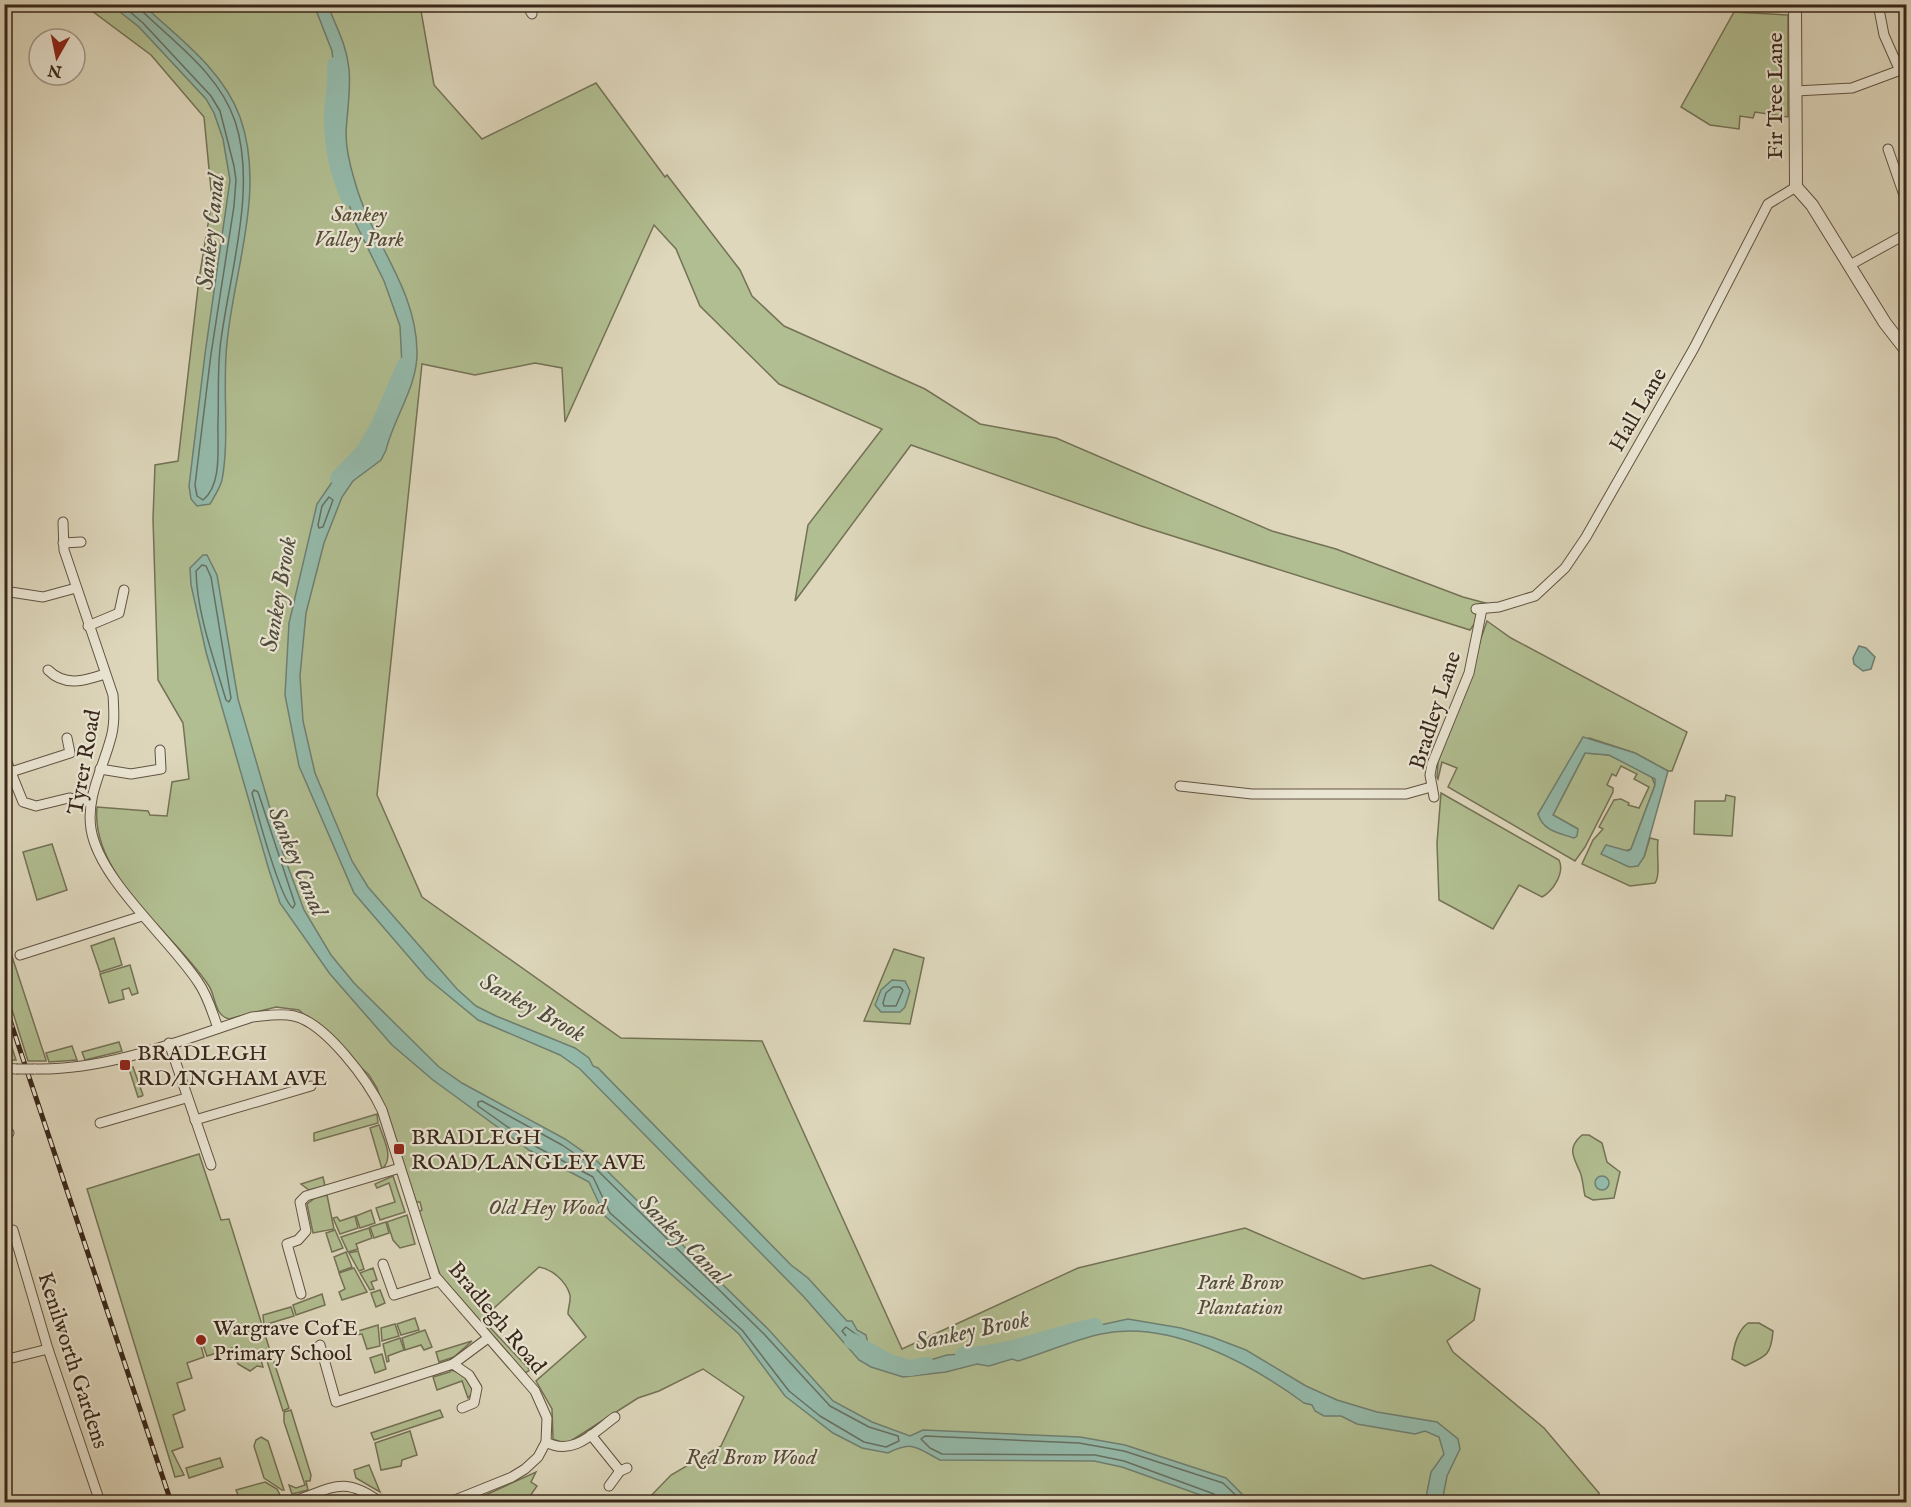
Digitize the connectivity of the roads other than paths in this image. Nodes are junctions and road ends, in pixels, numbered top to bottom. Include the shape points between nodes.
1 (525, 4) edge
2 (1795, 4) edge
3 (1878, 4) edge
4 (532, 14) dead end
5 (1903, 69) edge
6 (1796, 91) junction
7 (1888, 148) dead end
8 (1796, 187) junction
9 (1906, 201) edge
10 (1906, 234) edge
11 (1850, 265) junction
12 (1906, 350) edge
13 (63, 522) dead end
14 (81, 542) dead end
15 (63, 543) junction
16 (76, 588) junction
17 (124, 590) dead end
18 (4, 591) edge
19 (1479, 609) joint
20 (88, 626) junction
21 (48, 670) dead end
22 (105, 674) junction
23 (67, 738) dead end
24 (160, 750) dead end
25 (4, 755) edge
26 (100, 769) junction
27 (11, 772) junction
28 (1180, 786) dead end
29 (1431, 787) junction
30 (1434, 798) dead end
31 (91, 802) junction
32 (142, 916) junction
33 (20, 955) dead end
34 (218, 1028) junction
35 (169, 1043) junction
36 (4, 1068) edge
37 (311, 1086) dead end
38 (186, 1098) junction
39 (195, 1120) junction
40 (100, 1123) dead end
41 (211, 1165) dead end
42 (400, 1168) junction
43 (13, 1230) dead end
44 (383, 1264) dead end
45 (439, 1281) junction
46 (301, 1294) dead end
47 (489, 1338) junction
48 (320, 1345) dead end
49 (48, 1349) junction
50 (4, 1360) edge
51 (453, 1364) junction
52 (462, 1408) dead end
53 (615, 1417) dead end
54 (591, 1435) junction
55 (546, 1442) junction
56 (609, 1486) dead end
57 (100, 1503) edge
58 (291, 1503) edge
59 (380, 1503) edge
60 (450, 1503) edge

1 - 4 street
2 - 6 street, Fir Tree Lane
3 - 5 street via 1884,35
5 - 6 street via 1852,88
6 - 8 street, Fir Tree Lane
7 - 9 street
8 - 11 street
8 - 19 street, Hall Lane via 1768,204 1694,348 1565,568 1535,596
10 - 11 street
11 - 12 street
13 - 15 street, Tyrer Road
14 - 15 street
15 - 16 street, Tyrer Road
16 - 18 street via 43,597
16 - 20 street, Tyrer Road
17 - 20 street via 119,613
19 - 29 street, Bradley Lane via 1469,673 1432,764
20 - 22 street, Tyrer Road
21 - 22 street via 57,679 76,682
22 - 26 street, Tyrer Road via 113,695 114,717
23 - 27 street via 70,753
24 - 26 street via 161,769 132,774
25 - 27 street
26 - 31 street, Tyrer Road
27 - 31 street via 23,802 30,805 69,798
28 - 29 street, Bradley Lane via 1252,794 1406,794
29 - 30 street, Bradley Lane
31 - 32 street, Tyrer Road via 91,829 96,846
32 - 33 street
32 - 34 street, Tyrer Road via 198,981
34 - 35 street, Bradlegh Road
34 - 42 street, Bradlegh Road via 252,1017 274,1015 296,1016 319,1031 355,1065 372,1090
35 - 36 street, Bradlegh Road, bridge via 92,1066
35 - 38 street
37 - 39 street
38 - 39 street
38 - 40 street
39 - 41 street
42 - 45 street, Bradlegh Road
42 - 46 street via 306,1196 300,1202 306,1232 287,1244
43 - 49 street, Kenilworth Gardens
44 - 45 street via 394,1295
45 - 47 street, Bradlegh Road
47 - 51 street
47 - 55 street, Bradlegh Road via 541,1401 547,1418
48 - 51 street via 336,1402
49 - 50 street
49 - 57 street, Kenilworth Gardens
51 - 52 street via 469,1375 477,1388 474,1403
53 - 54 street
54 - 55 street via 562,1449
54 - 56 street via 623,1469
55 - 60 street via 538,1457 512,1477
58 - 59 street via 349,1485

